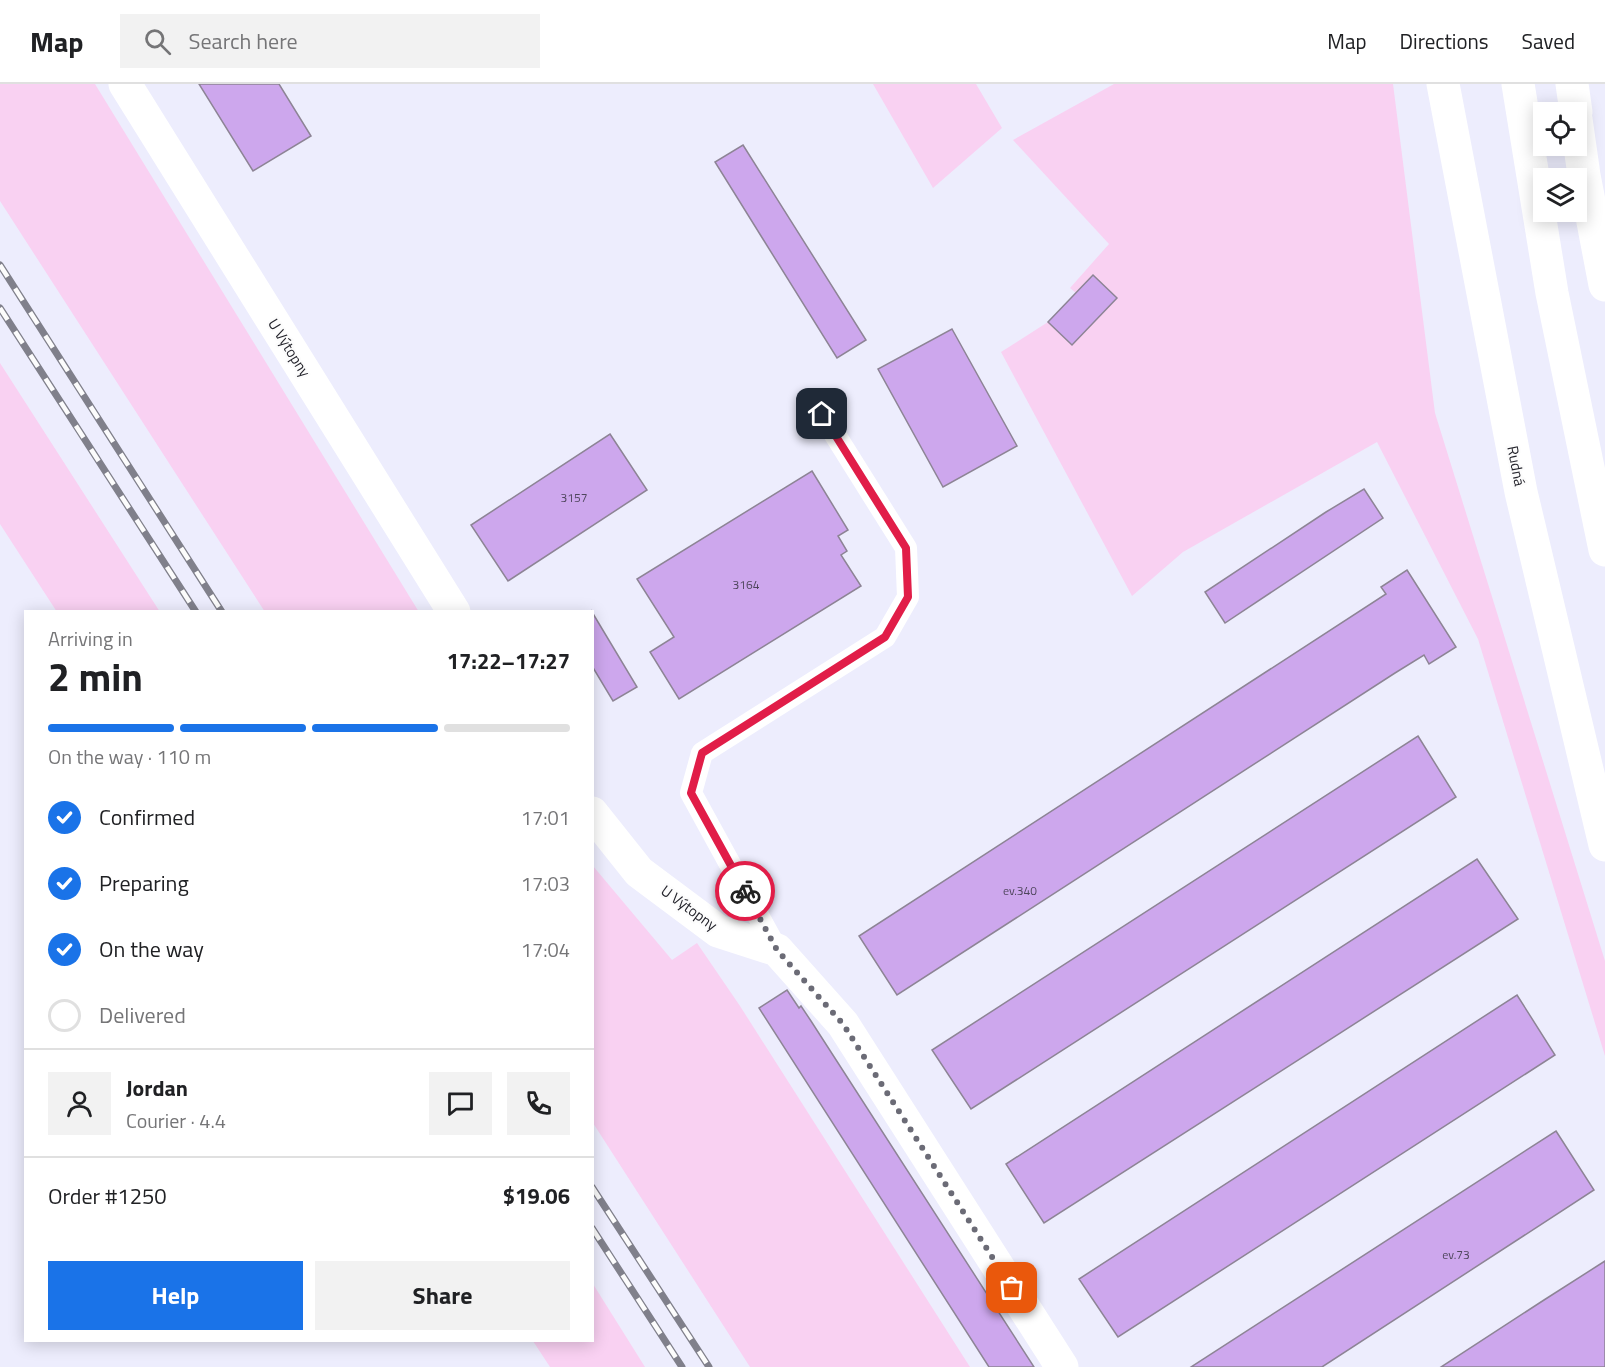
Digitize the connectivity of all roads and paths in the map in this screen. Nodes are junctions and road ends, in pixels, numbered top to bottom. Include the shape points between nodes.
1 (125, 84) edge
2 (1443, 84) edge
3 (1518, 84) edge
4 (1572, 84) edge
5 (1575, 102) edge
6 (1581, 156) edge
7 (1605, 285) edge
8 (822, 414) dead end
9 (1605, 550) edge
10 (453, 610) edge
11 (594, 816) edge
12 (1605, 845) edge
13 (777, 950) junction
14 (1062, 1367) edge

1 - 10 main road, U Výtopny
2 - 12 main road, Rudná via 1521,492
3 - 9 main road via 1552,293
4 - 5 main road
6 - 7 main road
8 - 13 lane via 906,548 908,597 885,637 702,753 691,793
11 - 13 main road, U Výtopny via 639,872 718,931
13 - 14 main road via 843,1024

